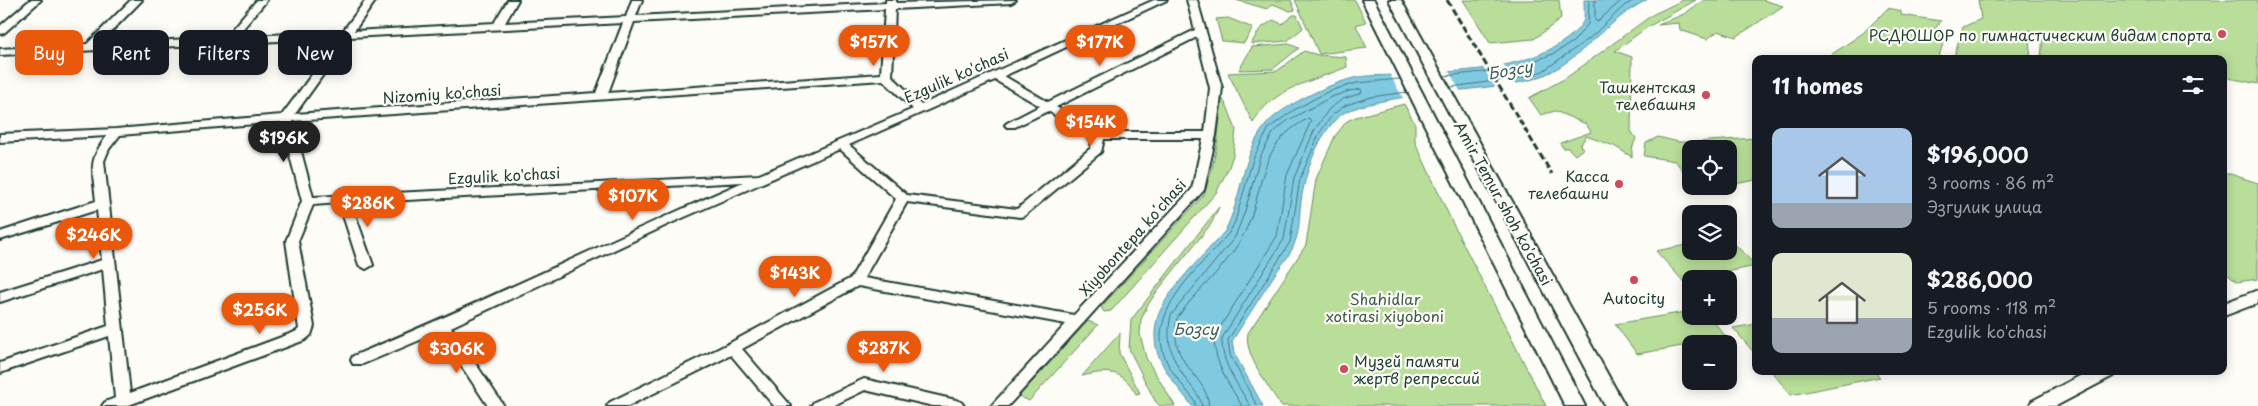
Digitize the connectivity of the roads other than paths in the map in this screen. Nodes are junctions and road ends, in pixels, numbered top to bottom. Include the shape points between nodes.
1 (36, 0) edge
2 (137, 0) edge
3 (262, 0) edge
4 (370, 0) edge
5 (513, 0) edge
6 (637, 0) edge
7 (761, 0) edge
8 (1011, 0) edge
9 (1192, 0) edge
10 (1368, 0) edge
11 (1395, 0) edge
12 (1155, 1) edge
13 (891, 3) edge
14 (758, 13) junction
15 (630, 20) junction
16 (497, 27) junction
17 (236, 30) edge
18 (349, 30) edge
19 (0, 31) edge
20 (1200, 32) junction
21 (352, 34) edge
22 (179, 43) edge
23 (89, 48) junction
24 (0, 52) edge
25 (1422, 52) joint
26 (317, 75) edge
27 (994, 76) junction
28 (886, 77) junction
29 (600, 98) junction
30 (1049, 107) junction
31 (920, 110) junction
32 (286, 118) junction
33 (1011, 125) dead end
34 (116, 132) junction
35 (1210, 135) junction
36 (1098, 136) junction
37 (0, 138) edge
38 (841, 144) junction
39 (762, 178) junction
40 (903, 198) junction
41 (344, 200) junction
42 (308, 201) junction
43 (101, 204) junction
44 (0, 236) edge
45 (108, 262) junction
46 (366, 265) dead end
47 (856, 281) junction
48 (2258, 296) edge
49 (0, 297) edge
50 (2227, 309) edge
51 (1078, 321) junction
52 (442, 325) junction
53 (115, 329) junction
54 (732, 348) junction
55 (358, 360) dead end
56 (0, 368) edge
57 (2098, 375) edge
58 (117, 404) edge
59 (496, 406) edge
60 (615, 406) edge
61 (783, 406) edge
62 (819, 406) edge
63 (956, 406) edge
64 (998, 406) edge
65 (1574, 406) edge
66 (1615, 406) edge
67 (2039, 406) edge

1 - 19 street
2 - 23 street
3 - 17 street
4 - 18 street
5 - 16 street
6 - 15 street
7 - 14 street
8 - 13 street
9 - 20 street, Xiyobontepa koʻchasi
10 - 65 main road, Amir Temur shoh ko'chasi
11 - 25 main road, Amir Temur shoh ko'chasi
12 - 27 street, Ezgulik ko'chasi
13 - 14 street
13 - 28 street
14 - 15 street
15 - 16 street
15 - 29 street
16 - 21 street
20 - 30 street
20 - 35 street, Xiyobontepa koʻchasi via 1216,88
22 - 23 street
23 - 24 street
25 - 66 main road, Amir Temur shoh ko'chasi
26 - 32 street
27 - 30 street
27 - 31 street, Ezgulik ko'chasi
28 - 29 street, Nizomiy ko'chasi
28 - 31 street
29 - 32 street, Nizomiy ko'chasi
30 - 33 street
30 - 36 street
31 - 38 street, Ezgulik ko'chasi
32 - 34 street, Nizomiy ko'chasi
32 - 42 street
34 - 37 street, Nizomiy ko'chasi
34 - 43 street via 98,161
35 - 36 street
35 - 51 street, Xiyobontepa koʻchasi via 1198,190
36 - 40 street via 1097,149 1020,213
38 - 39 street, Ezgulik ko'chasi
38 - 40 street
39 - 41 street, Ezgulik ko'chasi
39 - 52 street, Ezgulik ko'chasi
40 - 47 street
41 - 42 street, Ezgulik ko'chasi
41 - 46 street
42 - 58 street via 292,241 306,331 300,336
43 - 44 street
43 - 45 street
45 - 49 street
45 - 53 street
47 - 51 street
47 - 54 street
48 - 50 main road
51 - 64 street, Xiyobontepa koʻchasi
52 - 55 street, Ezgulik ko'chasi
52 - 59 street
53 - 56 street
53 - 58 street
54 - 60 street
54 - 61 street
57 - 67 main road
62 - 63 street via 864,384

